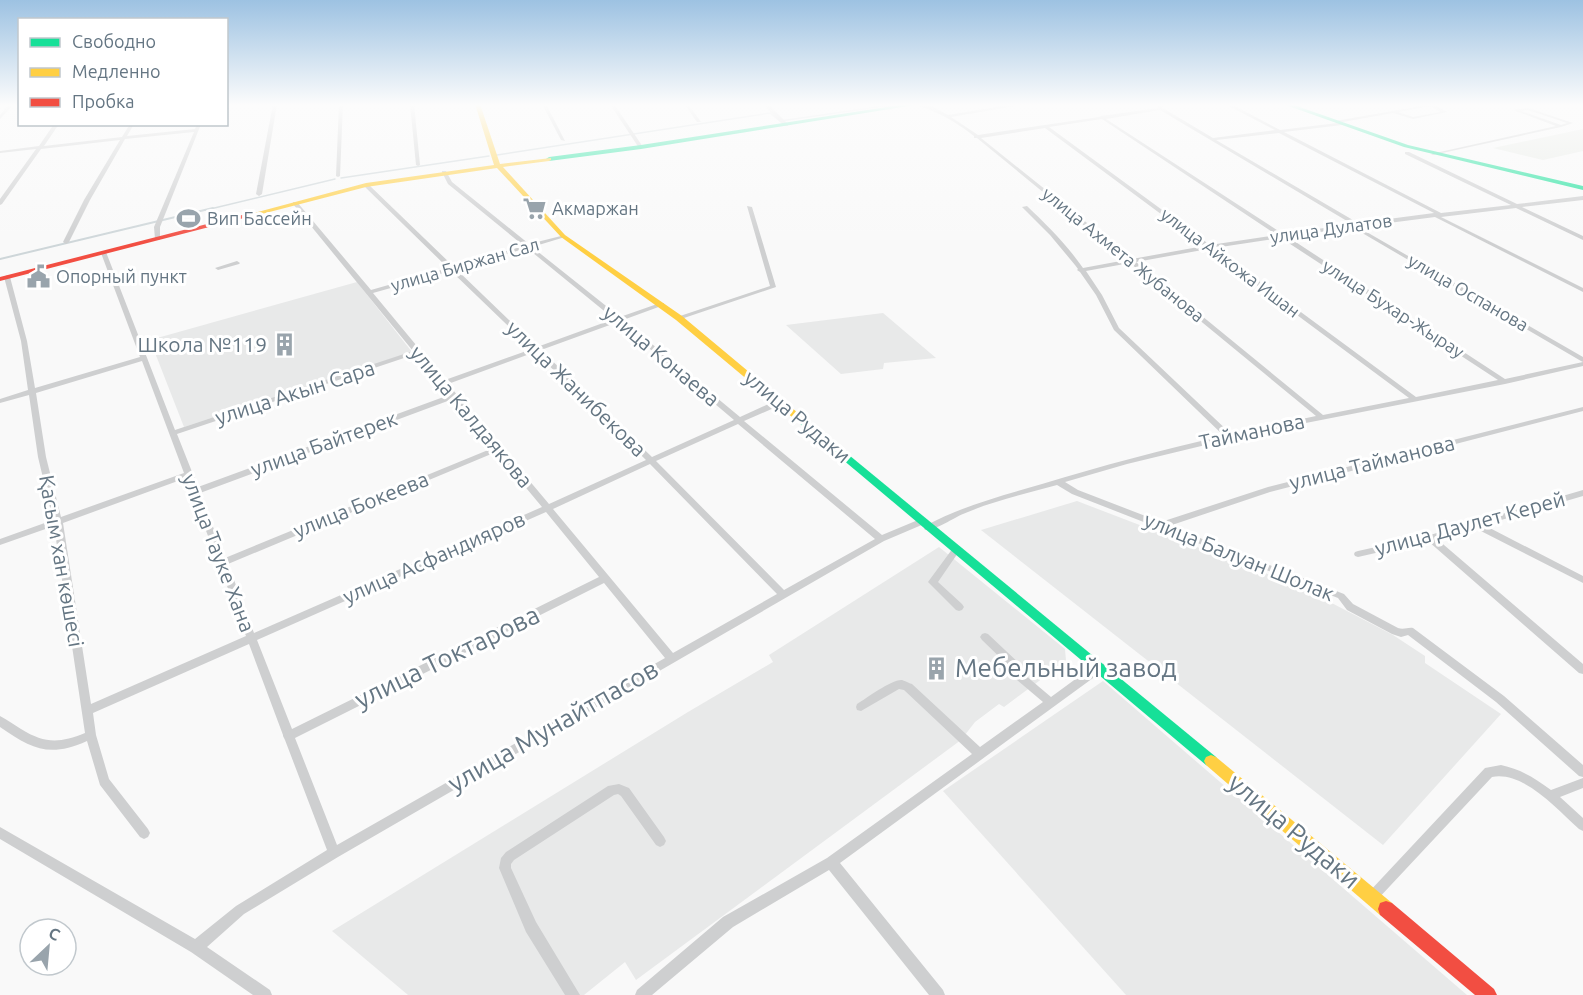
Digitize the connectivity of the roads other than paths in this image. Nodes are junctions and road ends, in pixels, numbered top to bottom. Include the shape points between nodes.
1 (15, 150) edge
2 (37, 150) edge
3 (117, 150) edge
4 (189, 150) edge
5 (267, 150) edge
6 (339, 150) edge
7 (417, 150) edge
8 (491, 150) edge
9 (613, 150) edge
10 (993, 150) edge
11 (1078, 150) edge
12 (1151, 150) edge
13 (1231, 150) edge
14 (1318, 150) edge
15 (1422, 150) edge
16 (1449, 150) edge
17 (0, 152) edge
18 (1407, 153) dead end
19 (1433, 154) junction
20 (418, 165) dead end
21 (496, 165) junction
22 (444, 172) junction
23 (338, 176) dead end
24 (366, 185) junction
25 (1583, 188) edge
26 (259, 194) dead end
27 (1583, 198) edge
28 (0, 202) edge
29 (295, 203) junction
30 (749, 207) dead end
31 (1025, 207) dead end
32 (1516, 207) junction
33 (1437, 214) junction
34 (1355, 225) junction
35 (563, 236) junction
36 (1281, 237) junction
37 (1583, 238) edge
38 (158, 239) junction
39 (66, 242) dead end
40 (529, 246) junction
41 (1208, 247) junction
42 (104, 253) junction
43 (1131, 260) junction
44 (237, 263) dead end
45 (218, 268) dead end
46 (452, 269) junction
47 (1080, 270) junction
48 (4, 278) edge
49 (1583, 290) edge
50 (368, 293) junction
51 (662, 304) junction
52 (679, 318) junction
53 (619, 320) junction
54 (535, 350) junction
55 (416, 352) junction
56 (143, 358) junction
57 (1583, 362) edge
58 (1505, 382) junction
59 (444, 383) junction
60 (31, 391) junction
61 (453, 396) junction
62 (0, 400) edge
63 (1416, 400) junction
64 (780, 402) junction
65 (1583, 409) edge
66 (1321, 417) junction
67 (738, 421) junction
68 (173, 433) junction
69 (1229, 436) junction
70 (499, 448) junction
71 (650, 460) junction
72 (188, 475) junction
73 (1058, 482) junction
74 (196, 491) junction
75 (1583, 494) edge
76 (547, 508) junction
77 (58, 521) junction
78 (925, 525) junction
79 (1162, 525) junction
80 (1476, 525) junction
81 (1430, 538) junction
82 (881, 539) junction
83 (0, 542) edge
84 (956, 550) junction
85 (1358, 554) dead end
86 (223, 562) junction
87 (606, 578) junction
88 (1583, 580) edge
89 (783, 595) junction
90 (959, 607) dead end
91 (986, 637) dead end
92 (252, 639) junction
93 (671, 658) junction
94 (1100, 667) junction
95 (1583, 670) edge
96 (1051, 703) junction
97 (861, 707) dead end
98 (87, 711) junction
99 (0, 721) edge
100 (91, 735) junction
101 (288, 736) junction
102 (980, 754) junction
103 (1583, 772) edge
104 (1583, 783) edge
105 (1549, 796) junction
106 (1583, 825) edge
107 (0, 833) edge
108 (144, 833) dead end
109 (660, 841) dead end
110 (334, 853) junction
111 (831, 862) junction
112 (1372, 897) junction
113 (196, 947) junction
114 (265, 995) edge
115 (573, 995) edge
116 (642, 995) edge
117 (938, 995) edge
118 (1488, 995) edge

1 - 17 street
2 - 28 street
3 - 39 street
4 - 38 street via 160,220
5 - 26 street
6 - 23 street
7 - 20 street
8 - 21 street
9 - 21 street
10 - 43 street, улица Ахмета Жубанова
11 - 41 street, улица Айкожа Ишан
12 - 36 street, улица Бухар-Жырау
13 - 34 street, улица Оспанова
14 - 33 street
15 - 19 street
16 - 19 street
18 - 32 street
19 - 25 street
21 - 22 street
21 - 35 street, улица Рудаки
22 - 24 street
22 - 40 street, улица Конаева via 450,183
24 - 29 street
24 - 46 street, улица Жанибекова
27 - 32 street, улица Дулатов
29 - 38 street
29 - 50 street, улица Калдаякова
30 - 52 street via 773,286
31 - 47 street
32 - 33 street, улица Дулатов
32 - 37 street
33 - 34 street, улица Дулатов
33 - 49 street
34 - 36 street, улица Дулатов
34 - 57 street, улица Оспанова
35 - 40 street, улица Биржан Сал
35 - 51 street, улица Рудаки
36 - 41 street, улица Дулатов
36 - 58 street, улица Бухар-Жырау
38 - 42 street
40 - 46 street, улица Биржан Сал
40 - 53 street, улица Конаева
41 - 43 street, улица Дулатов
41 - 63 street, улица Айкожа Ишан
42 - 48 street
42 - 56 street, улица Тауке Хана
43 - 47 street, улица Дулатов
43 - 66 street, улица Ахмета Жубанова
44 - 45 street
46 - 50 street, улица Биржан Сал
46 - 54 street, улица Жанибекова
47 - 69 street via 1107,307 1116,329
48 - 60 street, Қасым хан көшесі via 24,341
50 - 55 street, улица Калдаякова
51 - 52 street, улица Рудаки
51 - 53 street
52 - 64 street, улица Рудаки
53 - 54 street
53 - 67 street, улица Конаева
54 - 59 street
54 - 71 street, улица Жанибекова
55 - 59 street, улица Калдаякова
55 - 68 street, улица Акын Сара
56 - 60 street
56 - 68 street, улица Тауке Хана
57 - 58 street, Тайманова
58 - 63 street, Тайманова
59 - 61 street, улица Калдаякова
60 - 62 street
60 - 77 street, Қасым хан көшесі
61 - 70 street, улица Калдаякова
61 - 74 street, улица Байтерек
63 - 66 street, Тайманова
64 - 67 street, улица Асфандияров
64 - 78 street, улица Рудаки
65 - 79 street, улица Тайманова via 1268,490
66 - 69 street, Тайманова
67 - 71 street, улица Асфандияров
67 - 82 street, улица Конаева
68 - 72 street, улица Тауке Хана
69 - 73 street, Тайманова via 1102,467
70 - 76 street, улица Калдаякова
70 - 86 street, улица Бокеева
71 - 76 street, улица Асфандияров
71 - 89 street, улица Жанибекова
72 - 74 street, улица Тауке Хана
72 - 77 street
73 - 78 street, Тайманова via 978,504
73 - 79 street, улица Балуан Шолак
74 - 86 street, улица Тауке Хана
75 - 80 street, улица Даулет Керей
76 - 87 street, улица Калдаякова
76 - 92 street, улица Асфандияров
77 - 83 street
77 - 98 street, Қасым хан көшесі
78 - 82 street, улица Мунайтпасов
78 - 84 street, улица Рудаки
79 - 103 street, улица Балуан Шолак via 1341,596 1350,607 1395,631 1410,631 1500,699
80 - 81 street, улица Даулет Керей
80 - 88 street
81 - 85 street, улица Даулет Керей
81 - 95 street
82 - 89 street, улица Мунайтпасов
84 - 90 street via 933,582
84 - 94 street, улица Рудаки
86 - 92 street, улица Тауке Хана
87 - 93 street, улица Калдаякова
87 - 101 street, улица Токтарова
89 - 93 street, улица Мунайтпасов
91 - 96 street via 1018,669 1021,677
92 - 98 street, улица Асфандияров
92 - 101 street, улица Тауке Хана
93 - 110 street, улица Мунайтпасов
94 - 96 street
94 - 112 street, улица Рудаки
96 - 102 street
97 - 102 street via 901,684
98 - 100 street, Қасым хан көшесі
99 - 100 street via 48,747 73,744
100 - 108 street, Қасым хан көшесі via 104,781
101 - 110 street, улица Тауке Хана
102 - 111 street
104 - 105 street
105 - 106 street
105 - 112 street via 1515,772 1490,772
107 - 113 street
109 - 115 street via 625,792 618,789 505,862 531,927
110 - 113 street, улица Мунайтпасов via 240,910
111 - 116 street via 728,922
111 - 117 street
112 - 118 street, улица Рудаки
113 - 114 street

